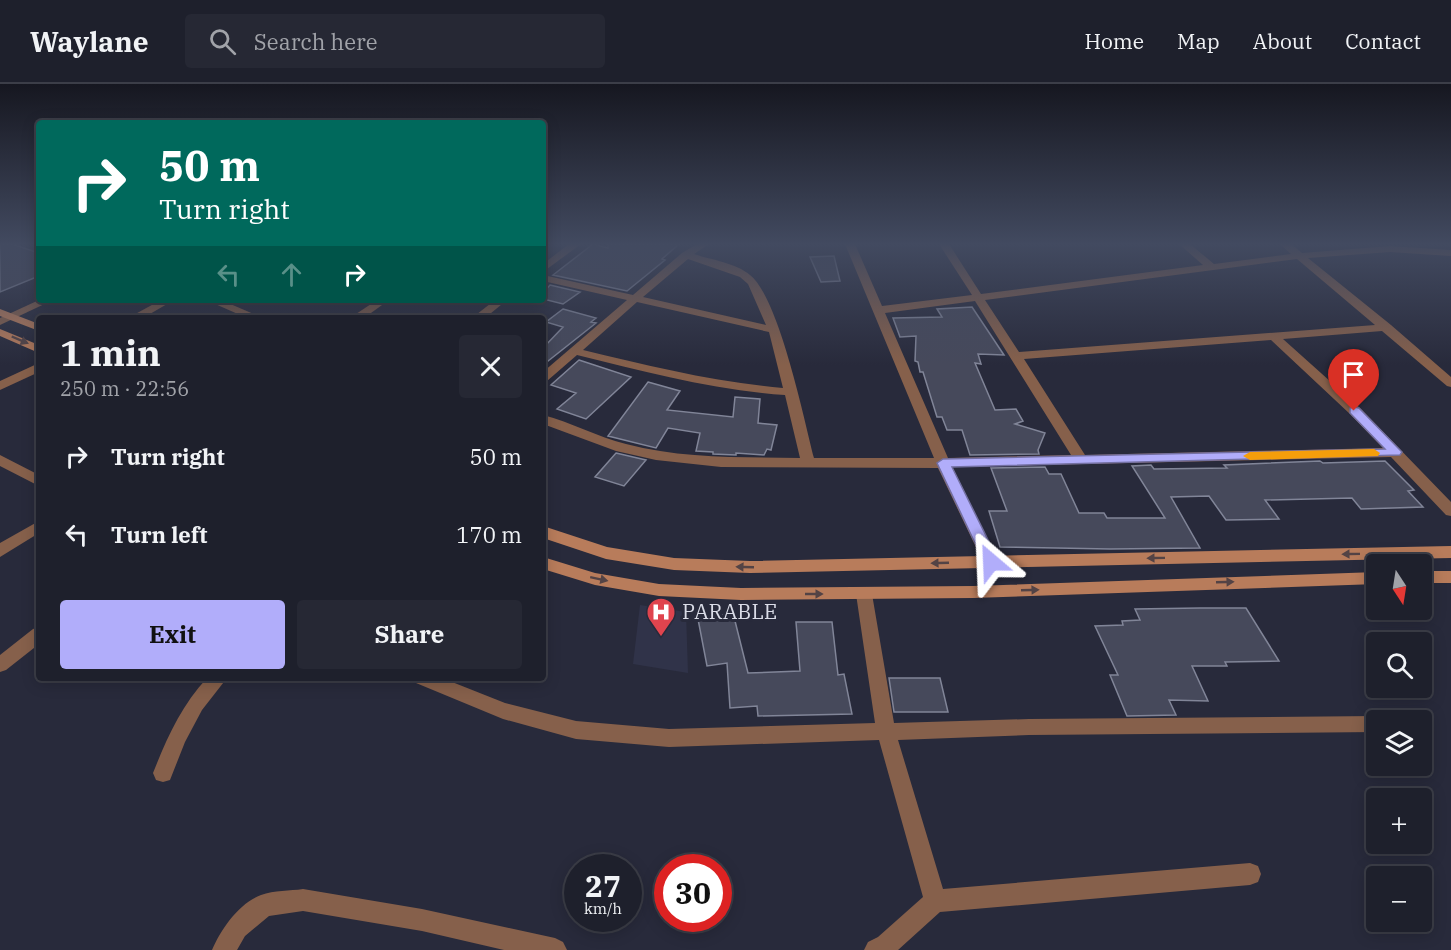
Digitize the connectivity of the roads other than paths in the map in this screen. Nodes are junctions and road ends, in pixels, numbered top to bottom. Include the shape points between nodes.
1 (572, 284) edge
2 (653, 284) edge
3 (753, 284) edge
4 (868, 284) edge
5 (971, 284) edge
6 (1077, 284) edge
7 (1335, 284) edge
8 (980, 297) junction
9 (637, 299) junction
10 (40, 303) edge
11 (163, 303) edge
12 (219, 303) edge
13 (379, 303) edge
14 (498, 303) edge
15 (879, 309) junction
16 (140, 315) edge
17 (249, 315) edge
18 (361, 315) edge
19 (482, 315) edge
20 (4, 317) edge
21 (36, 327) edge
22 (1387, 327) junction
23 (774, 330) junction
24 (0, 332) edge
25 (1275, 338) junction
26 (36, 348) edge
27 (574, 351) junction
28 (1016, 356) junction
29 (36, 368) edge
30 (546, 375) edge
31 (1451, 383) edge
32 (0, 386) edge
33 (789, 392) junction
34 (546, 420) edge
35 (1396, 452) junction
36 (0, 460) edge
37 (808, 460) junction
38 (1081, 460) junction
39 (943, 463) junction
40 (36, 479) edge
41 (1451, 511) edge
42 (36, 528) edge
43 (546, 533) edge
44 (0, 551) edge
45 (1451, 552) edge
46 (991, 562) junction
47 (546, 564) edge
48 (1451, 577) edge
49 (1366, 578) edge
50 (1432, 578) edge
51 (864, 594) junction
52 (36, 636) edge
53 (0, 664) edge
54 (215, 681) edge
55 (429, 681) edge
56 (1366, 724) edge
57 (886, 731) junction
58 (163, 773) dead end
59 (1250, 874) dead end
60 (935, 901) junction
61 (224, 950) edge
62 (555, 950) edge
63 (876, 950) edge

1 - 9 street
2 - 9 street
3 - 23 street
4 - 15 street
5 - 8 street
6 - 8 street
7 - 22 street
8 - 15 street
8 - 28 street
9 - 23 street
9 - 27 street
10 - 20 street
11 - 16 street
12 - 17 street
13 - 18 street
14 - 19 street
15 - 39 street
20 - 21 street
22 - 25 street
22 - 31 street
23 - 33 street
24 -> 26 street
25 - 28 street
25 - 35 street
27 - 30 street
27 - 33 street via 687,379
28 - 38 street
29 - 32 street
33 - 37 street
34 - 37 street via 621,448 656,455 721,462
35 - 38 street
35 - 41 street
36 - 40 street
37 - 39 street
38 - 39 street
39 - 46 street
42 - 44 street
46 -> 43 street via 772,567 674,564 606,554
45 -> 46 street
47 -> 51 street via 595,579 659,590
48 - 50 street
51 -> 49 street
51 - 57 street
52 - 53 street
54 - 58 street via 195,704
55 - 57 street via 502,711 576,730 669,738
56 - 57 street
57 - 60 street
59 - 60 street
60 - 63 street
61 - 62 street via 237,928 264,905 303,900 422,920

